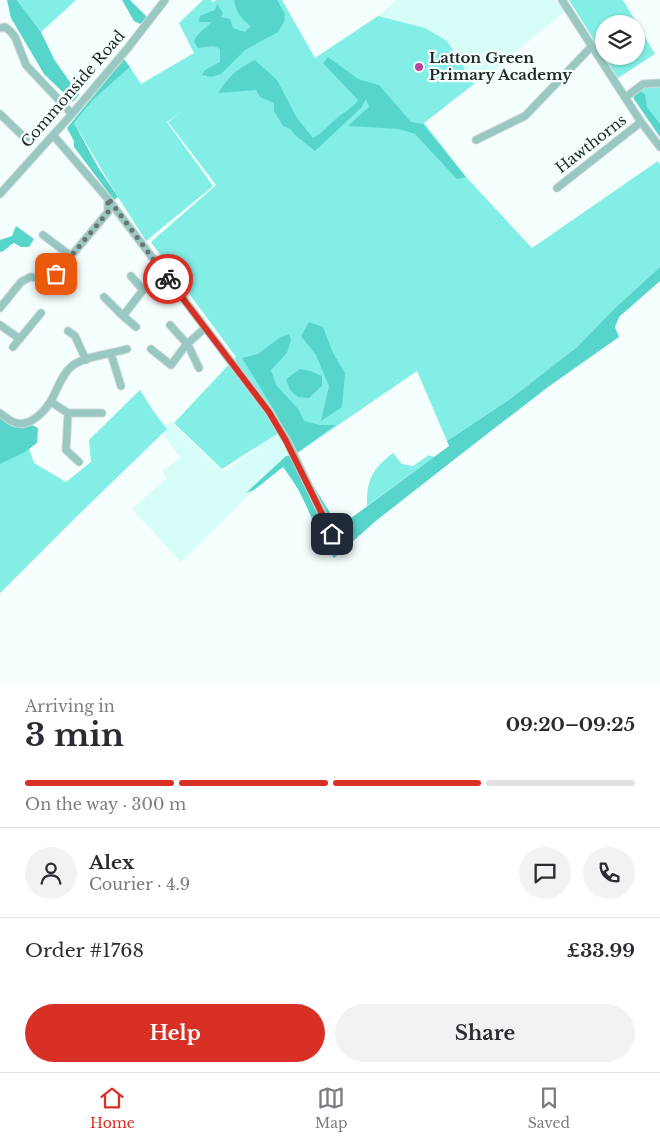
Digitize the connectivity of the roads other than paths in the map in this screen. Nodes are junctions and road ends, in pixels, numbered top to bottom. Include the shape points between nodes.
1 (164, 0) edge
2 (562, 0) edge
3 (0, 28) edge
4 (592, 46) junction
5 (660, 82) edge
6 (626, 97) junction
7 (0, 114) edge
8 (72, 114) junction
9 (7, 121) junction
10 (641, 122) junction
11 (0, 128) edge
12 (53, 135) junction
13 (26, 140) dead end
14 (476, 140) dead end
15 (660, 147) edge
16 (557, 188) dead end
17 (0, 194) edge
18 (108, 198) junction
19 (43, 235) dead end
20 (70, 256) junction
21 (165, 275) junction
22 (131, 276) dead end
23 (143, 290) junction
24 (104, 298) dead end
25 (0, 308) edge
26 (42, 313) dead end
27 (123, 316) junction
28 (0, 325) edge
29 (170, 326) dead end
30 (136, 327) dead end
31 (205, 328) junction
32 (68, 331) dead end
33 (20, 339) junction
34 (187, 344) junction
35 (14, 347) dead end
36 (127, 349) dead end
37 (150, 349) dead end
38 (111, 354) junction
39 (86, 360) junction
40 (199, 368) dead end
41 (121, 386) dead end
42 (51, 402) junction
43 (0, 413) edge
44 (68, 413) junction
45 (102, 413) dead end
46 (79, 462) dead end
47 (332, 534) dead end

1 - 8 street, Commonside Road
2 - 4 street
3 - 8 street via 10,31 26,65
4 - 6 street
4 - 14 street via 525,116
5 - 6 street via 643,84
6 - 10 street
7 - 9 street
8 - 12 street, Commonside Road
9 - 11 street
9 - 13 street
10 - 15 street
10 - 16 street, Hawthorns
12 - 17 street, Commonside Road
12 - 18 street
18 - 20 street via 108,212
18 - 21 street
19 - 20 street
20 - 25 street via 49,279 30,277 21,282
21 - 23 street
21 - 31 street
22 - 23 street
23 - 27 street
24 - 27 street
26 - 33 street
27 - 30 street
28 - 33 street
29 - 34 street
31 - 34 street
31 - 47 street via 269,412
32 - 39 street via 75,336
33 - 35 street
34 - 37 street via 171,365
34 - 40 street
36 - 38 street
38 - 39 street
38 - 41 street
39 - 42 street via 71,367 63,376
42 - 43 street via 28,423 17,424
42 - 44 street
44 - 45 street
44 - 46 street via 66,450

